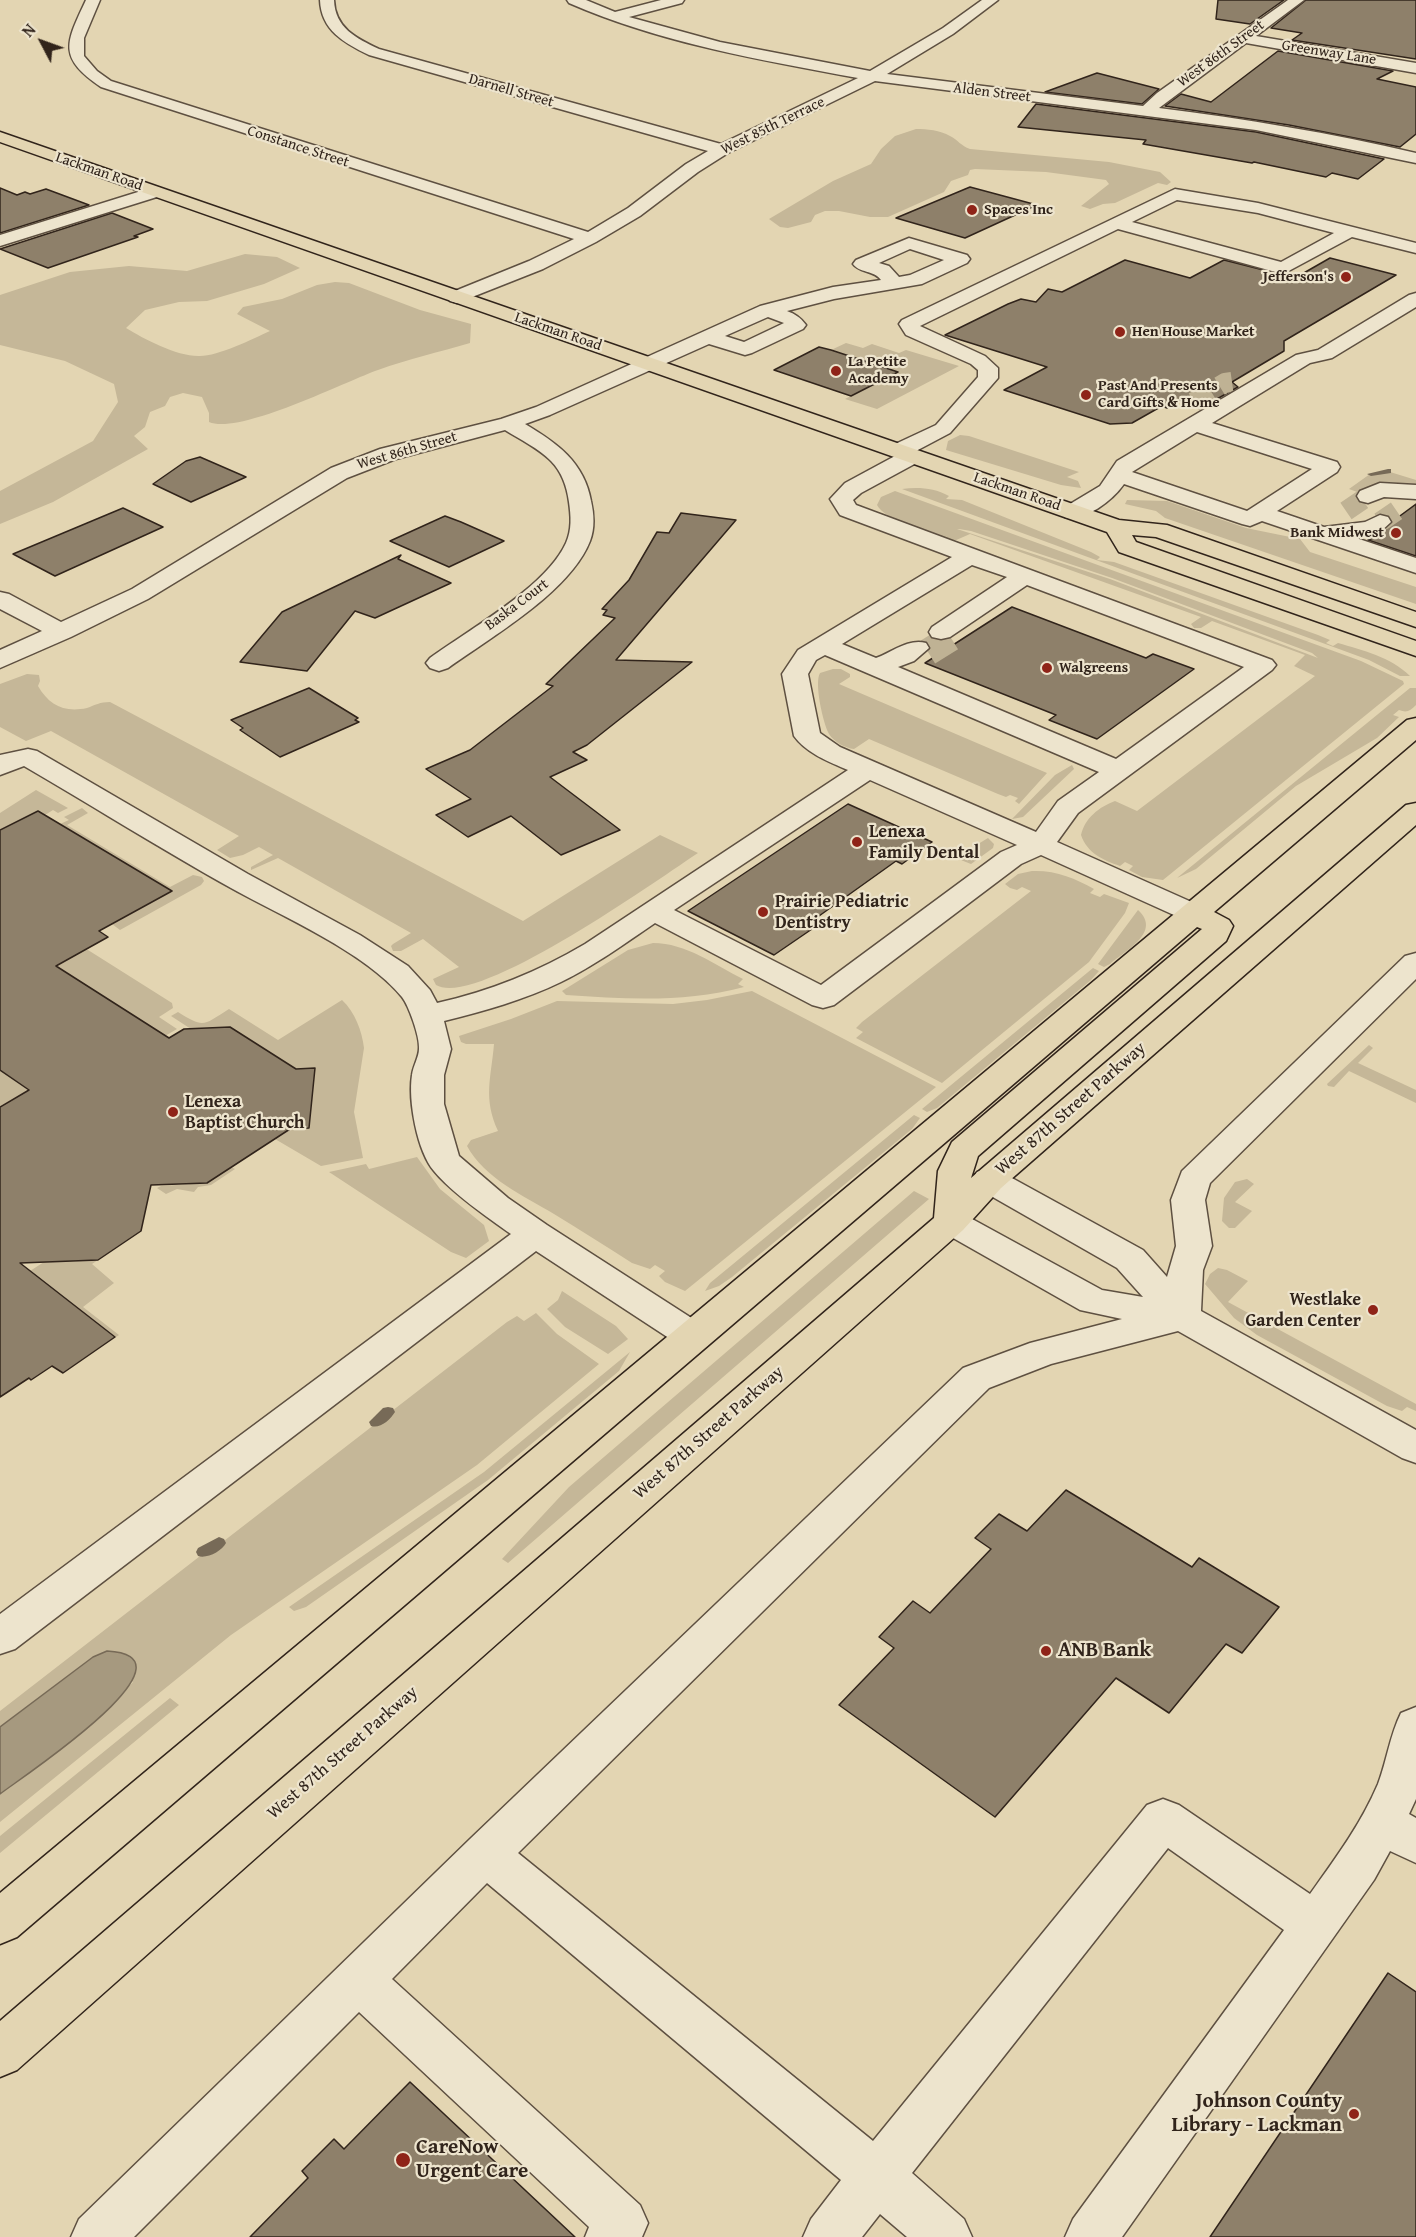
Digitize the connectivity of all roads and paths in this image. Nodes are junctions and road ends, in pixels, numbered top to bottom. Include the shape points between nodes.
1 (93, 0) edge
2 (327, 0) edge
3 (574, 0) edge
4 (677, 0) edge
5 (991, 0) edge
6 (1297, 0) edge
7 (617, 16) junction
8 (1242, 39) junction
9 (1416, 68) edge
10 (872, 76) junction
11 (1147, 111) junction
12 (0, 137) edge
13 (722, 150) junction
14 (1416, 158) edge
15 (154, 192) junction
16 (1116, 223) junction
17 (1350, 231) junction
18 (590, 238) junction
19 (0, 241) edge
20 (1416, 248) edge
21 (891, 285) dead end
22 (458, 297) junction
23 (1416, 299) edge
24 (767, 310) junction
25 (708, 337) junction
26 (649, 364) junction
27 (1270, 379) junction
28 (1232, 382) tunnel mouth
29 (1196, 416) junction
30 (508, 423) junction
31 (906, 453) junction
32 (1118, 475) junction
33 (1388, 504) edge
34 (1073, 512) junction
35 (1259, 513) junction
36 (1116, 527) junction
37 (1320, 534) junction
38 (970, 556) junction
39 (1416, 566) edge
40 (1025, 576) junction
41 (0, 599) edge
42 (1416, 620) edge
43 (62, 632) junction
44 (823, 645) junction
45 (1416, 649) edge
46 (0, 660) edge
47 (439, 663) dead end
48 (876, 667) junction
49 (1416, 726) edge
50 (0, 766) edge
51 (867, 770) junction
52 (1118, 770) junction
53 (1416, 812) edge
54 (1041, 845) junction
55 (653, 911) junction
56 (1195, 914) junction
57 (1416, 962) edge
58 (428, 1015) junction
59 (989, 1180) junction
60 (951, 1222) junction
61 (535, 1234) junction
62 (1182, 1317) junction
63 (694, 1336) junction
64 (1416, 1448) edge
65 (0, 1637) edge
66 (1416, 1726) edge
67 (1400, 1833) edge
68 (486, 1854) junction
69 (0, 1922) edge
70 (1315, 1925) junction
71 (359, 1980) junction
72 (0, 2053) edge
73 (877, 2177) junction
74 (97, 2237) edge
75 (611, 2237) edge
76 (829, 2237) edge
77 (946, 2237) edge
78 (1092, 2237) edge

1 - 18 street, Constance Street via 74,43 75,56 88,73 106,84
2 - 13 street, Darnell Street via 328,19 339,32 374,52
3 - 7 street, Alden Street
4 - 7 street
5 - 10 street, West 85th Terrace
6 - 8 street, West 86th Street
7 - 10 street, Alden Street via 712,44
8 - 9 street, Greenway Lane
8 - 11 street, West 86th Street
10 - 11 street, Alden Street
10 - 13 street, West 85th Terrace
11 - 14 street, Alden Street via 1299,133
12 - 15 main road, Lackman Road
13 - 18 street, West 85th Terrace via 634,213
15 - 19 street
15 - 22 main road, Lackman Road
16 - 17 street via 1175,194 1258,208
16 - 17 street via 1282,268
16 - 31 street via 909,324 913,331 978,360 988,368 988,378 943,429
17 - 20 street
18 - 22 street, West 85th Terrace
21 - 24 street, West 86th Street via 834,293
22 - 26 main road, Lackman Road
23 - 27 street via 1325,354 1303,359
24 - 25 street, West 86th Street
24 - 25 street via 789,318 796,325 745,349
25 - 26 street, West 86th Street
26 - 30 street, West 86th Street via 562,404
26 - 31 main road, Lackman Road
27 - 28 street
27 - 29 street
29 - 32 street
29 - 35 street via 1329,466
30 - 43 street, West 86th Street via 388,454 339,473 140,594
30 - 47 street, Baska Court via 556,454 569,471 579,492 581,534 557,573
31 - 34 main road, Lackman Road
31 - 38 street via 841,499 854,513
32 - 34 street via 1108,491
32 - 35 street via 1250,519
33 - 37 street
33 - 37 street via 1371,528
34 - 36 main road, Lackman Road
35 - 37 street
36 - 42 main road, Lackman Road via 1160,530
36 - 45 main road via 1127,547
37 - 39 street
38 - 40 street
38 - 44 street
40 - 48 street via 974,611 975,621
40 - 52 street via 1263,665
41 - 43 street
43 - 46 street, West 86th Street
44 - 48 street
44 - 51 street via 807,655 795,674 807,736
48 - 52 street
49 - 56 main road
50 - 58 street via 28,757 349,941 396,973 419,997
51 - 54 street
51 - 55 street
52 - 54 street via 1068,807
53 - 59 main road, West 87th Street Parkway
54 - 55 street via 1011,858 823,998
54 - 56 street
55 - 58 street via 536,982 495,998
56 - 60 main road via 1218,926 1215,935 964,1150 955,1171
56 - 63 main road
57 - 62 street via 1194,1179 1188,1200 1194,1246 1185,1270
58 - 61 street via 435,1049 428,1075 428,1104 439,1149 446,1163
59 - 60 main road, West 87th Street Parkway
59 - 62 street via 1130,1259
60 - 62 street via 1093,1300
60 - 72 main road, West 87th Street Parkway
61 - 63 street
61 - 65 street
62 - 64 street
62 - 68 street via 1043,1353 976,1378
63 - 69 main road
66 - 67 street via 1413,1746 1390,1810
67 - 70 street via 1358,1865
68 - 71 street
68 - 73 street
70 - 73 street via 1163,1819
70 - 78 street
71 - 74 street
71 - 75 street via 622,2223
73 - 76 street
73 - 77 street

